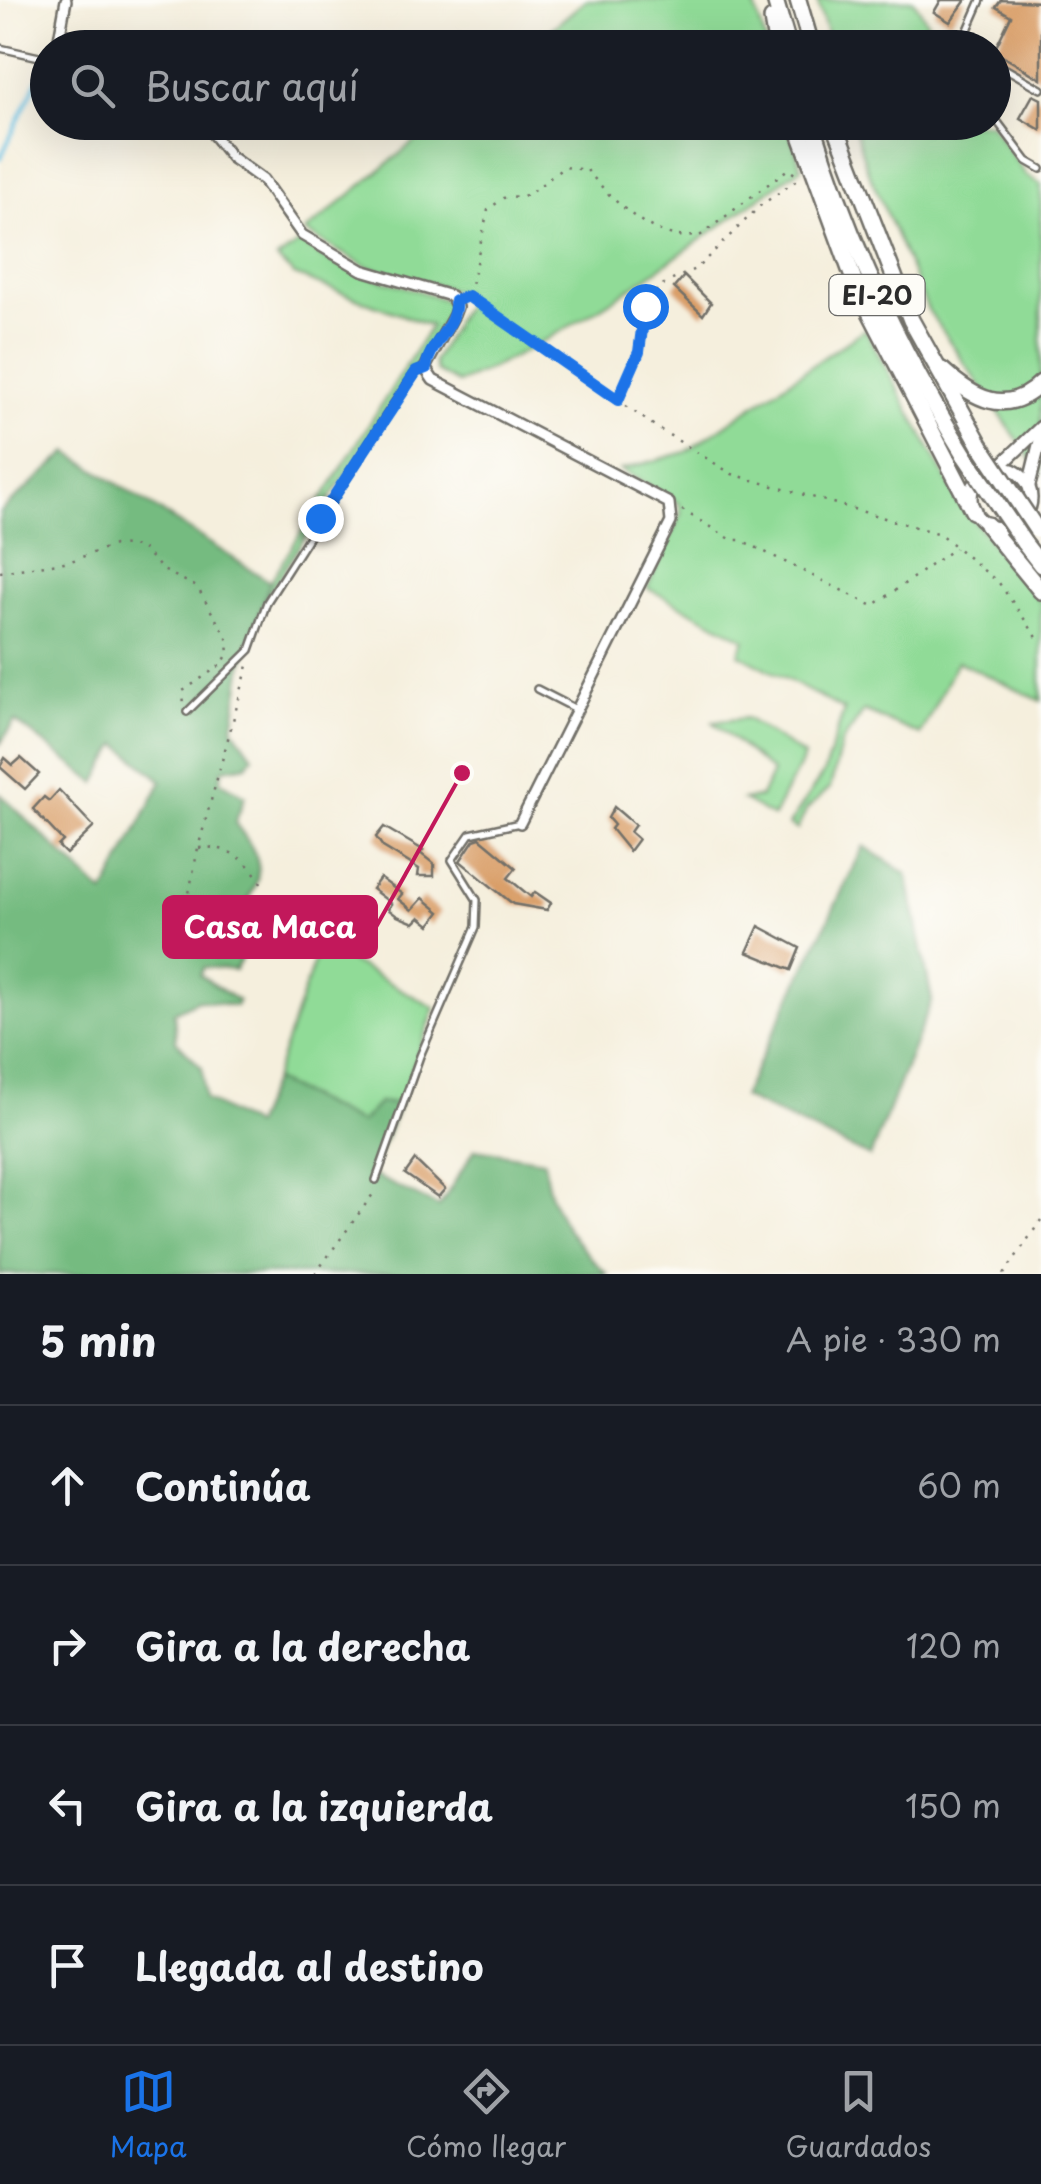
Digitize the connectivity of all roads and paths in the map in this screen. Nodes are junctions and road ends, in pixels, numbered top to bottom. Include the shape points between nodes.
1 (66, 0) edge
2 (772, 0) edge
3 (798, 0) edge
4 (981, 0) edge
5 (59, 30) edge
6 (775, 30) edge
7 (783, 30) edge
8 (807, 30) edge
9 (967, 30) edge
10 (0, 48) edge
11 (30, 55) edge
12 (1011, 72) edge
13 (1041, 89) edge
14 (1011, 139) edge
15 (217, 140) edge
16 (803, 140) edge
17 (818, 140) edge
18 (841, 140) edge
19 (1041, 169) edge
20 (468, 296) junction
21 (455, 301) junction
22 (931, 361) junction
23 (426, 368) junction
24 (1041, 384) edge
25 (618, 400) junction
26 (1041, 427) edge
27 (1041, 437) edge
28 (999, 467) junction
29 (1029, 486) junction
30 (973, 510) junction
31 (672, 511) junction
32 (986, 524) junction
33 (1039, 532) edge
34 (956, 547) junction
35 (1041, 564) edge
36 (0, 572) edge
37 (1041, 591) edge
38 (1035, 631) junction
39 (1041, 633) edge
40 (1041, 643) edge
41 (250, 650) junction
42 (537, 689) dead end
43 (578, 711) junction
44 (187, 712) joint
45 (520, 823) joint
46 (198, 848) junction
47 (264, 889) dead end
48 (179, 944) dead end
49 (376, 1180) joint
50 (1041, 1220) edge
51 (315, 1274) edge
52 (1004, 1274) edge

1 - 5 street
2 - 6 highway
2 - 7 highway
3 - 8 highway
4 - 9 lane
10 - 11 lane
12 - 13 lane
14 - 19 lane
15 - 21 street via 262,180 302,235 362,270
16 - 30 highway via 855,283
17 - 35 highway, EI-20, bridge via 883,309 965,456
18 - 22 highway, EI-20
20 - 21 path
20 - 25 path
20 - 25 path via 488,210 503,198 528,195 564,167 586,170 652,229 687,238 701,235 788,169 800,178 760,205 698,268 660,286 645,306 639,352
21 - 23 street
22 - 24 highway via 970,394 996,404
22 - 33 highway, EI-20, bridge
23 - 31 street via 433,380 636,484
23 - 41 lane via 395,402 266,602
25 - 34 path via 732,474 922,528
26 - 28 street
27 - 29 street
28 - 29 street via 1013,469
28 - 30 street via 974,482
29 - 32 street via 1030,508 1021,521 1010,527
30 - 32 street
31 - 34 path via 688,510 732,540 873,606
31 - 43 street
32 - 37 highway
34 - 38 path via 999,583
36 - 44 path via 114,545 141,547 163,570 197,587 229,652 182,691
38 - 39 path
38 - 40 path
41 - 44 lane
41 - 46 path
42 - 43 lane
43 - 45 street
45 - 49 lane via 470,834 452,860 476,900 476,927
46 - 47 path via 235,854
46 - 48 path
49 - 51 path via 371,1199
50 - 52 path

